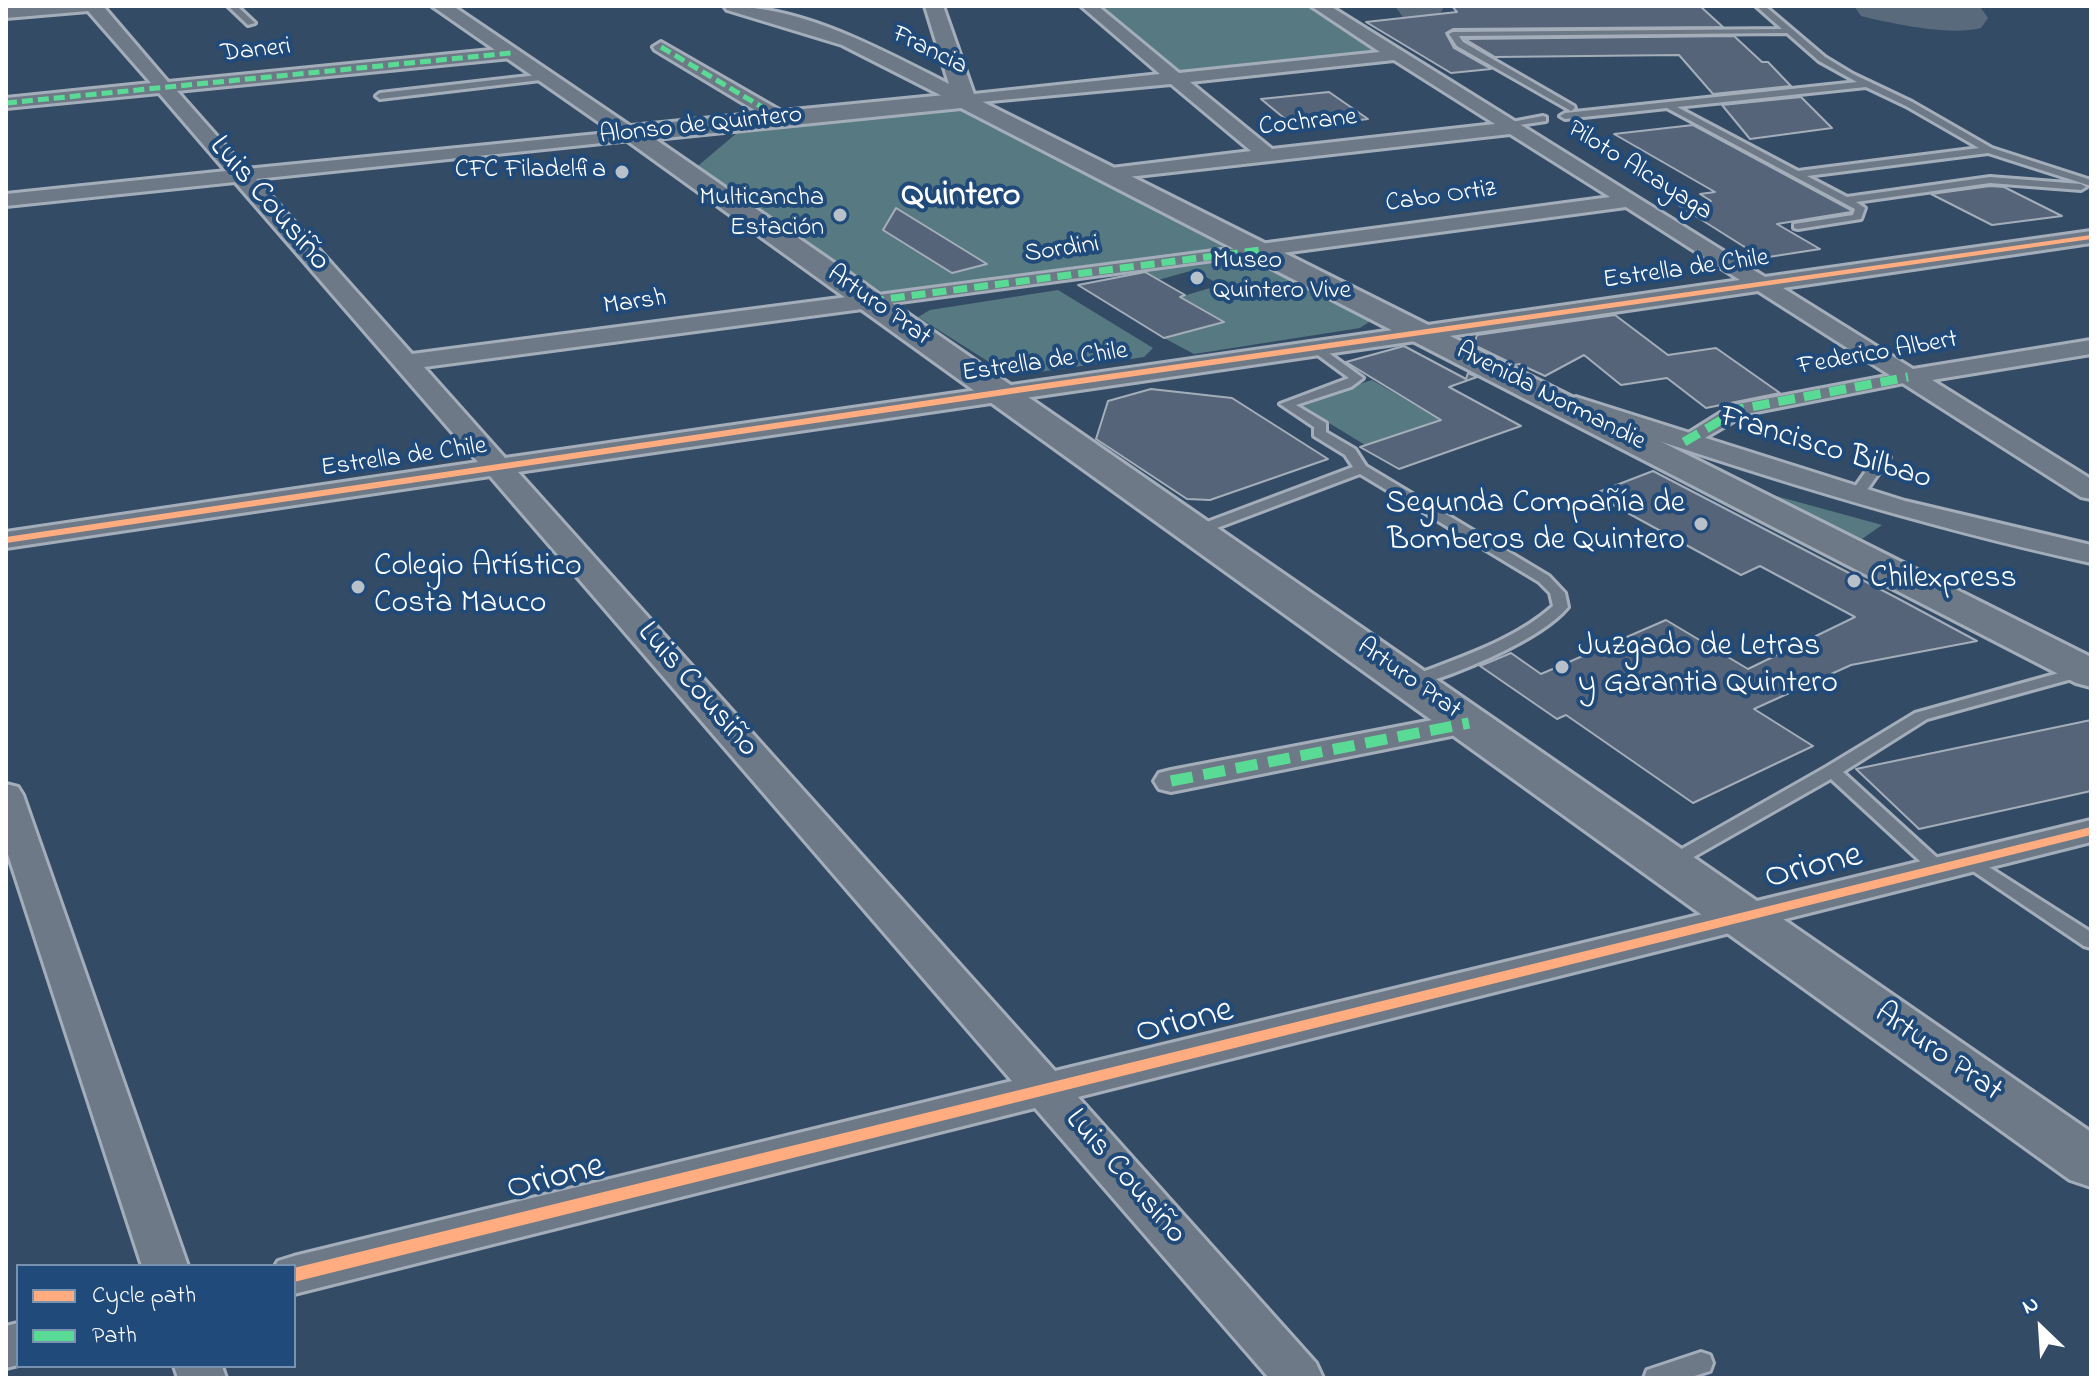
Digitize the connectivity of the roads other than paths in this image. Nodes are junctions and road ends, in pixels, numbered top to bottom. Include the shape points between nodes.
1 (93, 6) edge
2 (232, 6) edge
3 (441, 6) edge
4 (733, 6) edge
5 (934, 6) edge
6 (1089, 6) edge
7 (1319, 6) edge
8 (1760, 6) edge
9 (6, 13) edge
10 (251, 23) dead end
11 (1790, 31) junction
12 (661, 47) dead end
13 (511, 53) junction
14 (1396, 55) junction
15 (1850, 76) junction
16 (546, 77) junction
17 (1174, 78) junction
18 (1868, 84) junction
19 (165, 87) junction
20 (380, 96) dead end
21 (965, 100) junction
22 (6, 103) edge
23 (1670, 107) junction
24 (1568, 113) junction
25 (782, 119) junction
26 (1543, 119) dead end
27 (743, 123) junction
28 (1508, 126) junction
29 (631, 134) junction
30 (1989, 150) junction
31 (1267, 155) junction
32 (682, 170) junction
33 (1110, 173) junction
34 (1798, 174) junction
35 (243, 176) junction
36 (2091, 186) edge
37 (6, 200) edge
38 (1845, 200) junction
39 (1628, 201) junction
40 (1798, 226) dead end
41 (2091, 237) edge
42 (1260, 250) junction
43 (1759, 282) junction
44 (870, 301) junction
45 (1421, 332) junction
46 (1315, 347) junction
47 (2091, 347) edge
48 (408, 362) junction
49 (1908, 377) junction
50 (999, 393) junction
51 (1544, 395) junction
52 (1684, 442) junction
53 (1883, 457) dead end
54 (499, 467) junction
55 (1361, 469) junction
56 (2091, 491) edge
57 (1855, 497) junction
58 (1196, 531) junction
59 (6, 540) edge
60 (2091, 554) edge
61 (2088, 673) edge
62 (1411, 682) junction
63 (1469, 723) junction
64 (1832, 771) junction
65 (1171, 781) dead end
66 (6, 795) edge
67 (2091, 831) edge
68 (1668, 863) junction
69 (1954, 865) junction
70 (1745, 917) junction
71 (2091, 941) edge
72 (1046, 1089) junction
73 (2091, 1163) edge
74 (164, 1264) edge
75 (296, 1275) edge
76 (1701, 1363) dead end
77 (1299, 1378) edge
78 (1656, 1378) edge

1 - 9 street
1 - 19 street, Luis Cousiño
2 - 10 lane
3 - 13 street, Arturo Prat
4 - 21 street, Francia via 849,41
5 - 21 street
6 - 17 street
7 - 14 street, Piloto Alcayaga
8 - 11 lane
11 - 15 lane
11 - 24 lane via 1453,34 1460,44
12 - 25 street
13 - 16 street, Arturo Prat
13 - 19 street, Daneri
14 - 17 street, Alonso de Quintero
14 - 28 street, Piloto Alcayaga
15 - 18 lane
15 - 24 lane
16 - 20 lane
16 - 29 street, Arturo Prat
17 - 21 street, Alonso de Quintero
17 - 31 street
18 - 23 lane
18 - 30 lane
19 - 22 street, Daneri
19 - 35 street, Luis Cousiño
21 - 25 main road, Alonso de Quintero
21 - 33 main road, Avenida Normandie
23 - 24 lane
23 - 34 lane
25 - 27 main road, Alonso de Quintero
26 - 28 lane
27 - 29 main road, Alonso de Quintero
27 - 32 main road
28 - 31 street, Cochrane
28 - 39 street, Piloto Alcayaga
29 - 32 main road, Arturo Prat
29 - 35 street, Alonso de Quintero
30 - 34 lane
30 - 36 lane
31 - 33 street, Cochrane
32 - 44 main road, Arturo Prat
33 - 42 main road, Avenida Normandie
34 - 38 lane
35 - 37 street, Alonso de Quintero
35 - 48 street, Luis Cousiño
36 - 38 lane via 1990,180
38 - 40 lane via 1860,208 1857,217
39 - 42 street, Cabo Ortiz
39 - 43 street, Piloto Alcayaga
41 - 43 street, Estrella de Chile
42 - 44 street, Sordini
42 - 45 main road, Avenida Normandie
43 - 45 street, Estrella de Chile
43 - 49 street, Piloto Alcayaga
44 - 48 street, Marsh
44 - 50 main road, Arturo Prat
45 - 46 street, Estrella de Chile
45 - 51 main road, Avenida Normandie
46 - 50 street, Estrella de Chile
46 - 55 lane via 1357,378 1286,404 1321,426 1319,433 1350,452
47 - 49 street, Federico Albert
48 - 54 street, Luis Cousiño
49 - 52 street, Federico Albert via 1740,409
49 - 56 street, Piloto Alcayaga
50 - 54 street, Estrella de Chile
50 - 58 main road, Arturo Prat
51 - 52 street, Francisco Bilbao
51 - 61 main road, Avenida Normandie
52 - 57 street, Francisco Bilbao
53 - 57 lane
54 - 59 street, Estrella de Chile
54 - 72 street, Luis Cousiño
55 - 58 lane
55 - 62 lane via 1526,567 1560,595 1561,607 1526,633
57 - 60 street, Francisco Bilbao
58 - 62 main road, Arturo Prat
61 - 64 lane via 1921,716
62 - 63 main road, Arturo Prat
63 - 65 street, Arturo Prat
63 - 68 main road, Arturo Prat
64 - 68 lane
64 - 69 lane
66 - 74 street
67 - 69 street, Orione
68 - 70 main road, Arturo Prat
69 - 70 street, Orione
69 - 71 lane
70 - 72 street, Orione
70 - 73 main road, Arturo Prat
72 - 75 street, Orione
72 - 77 street, Luis Cousiño
76 - 78 lane

